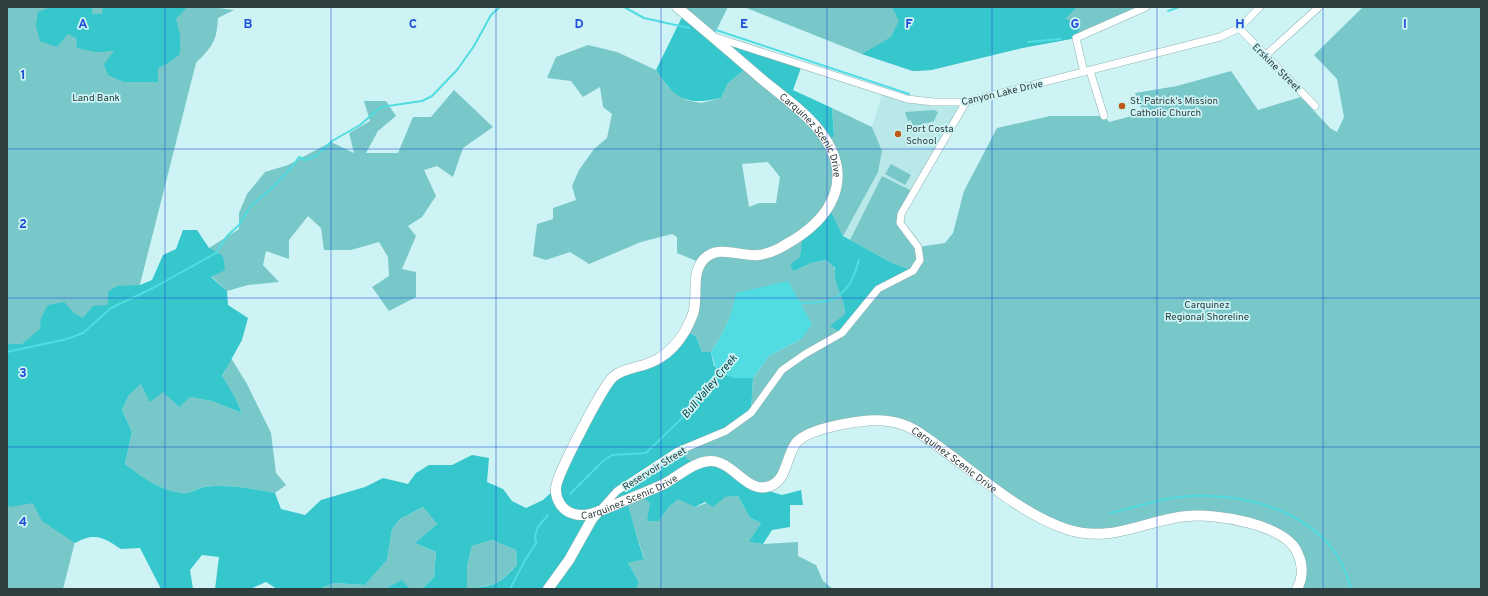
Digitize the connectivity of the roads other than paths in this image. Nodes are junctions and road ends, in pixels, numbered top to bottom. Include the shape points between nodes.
1 (677, 7) edge
2 (1146, 7) edge
3 (1260, 7) edge
4 (1319, 7) edge
5 (1239, 28) junction
6 (713, 36) junction
7 (1266, 55) junction
8 (1087, 71) junction
9 (966, 102) junction
10 (1315, 106) dead end
11 (1104, 116) dead end
12 (599, 511) junction
13 (548, 589) edge
14 (1297, 589) edge

1 - 6 street, Carquinez Scenic Drive
2 - 8 street via 1076,38
3 - 5 street, Canyon Lake Drive
4 - 7 street
5 - 7 street, Erskine Street
5 - 8 street, Canyon Lake Drive via 1220,37
6 - 9 street, Canyon Lake Drive via 907,99
6 - 12 street, Carquinez Scenic Drive via 819,130 836,160 836,191 829,208 818,222 778,249 757,255 720,251 705,258 696,276 695,307 675,346 658,360 625,370 609,381 558,477 556,489 558,500 570,513 582,515
7 - 10 street, Erskine Street
8 - 9 street, Canyon Lake Drive
8 - 11 street
9 - 12 street, Reservoir Street via 901,214 900,223 918,248 920,260 913,271 878,289 842,333 782,370 751,413 726,431 678,451 617,491
12 - 13 street
12 - 14 street, Carquinez Scenic Drive via 662,485 696,465 707,462 719,462 756,486 770,486 781,478 794,446 808,434 842,425 889,421 915,430 1031,512 1067,529 1108,534 1195,515 1269,528 1286,537 1297,551 1302,573

